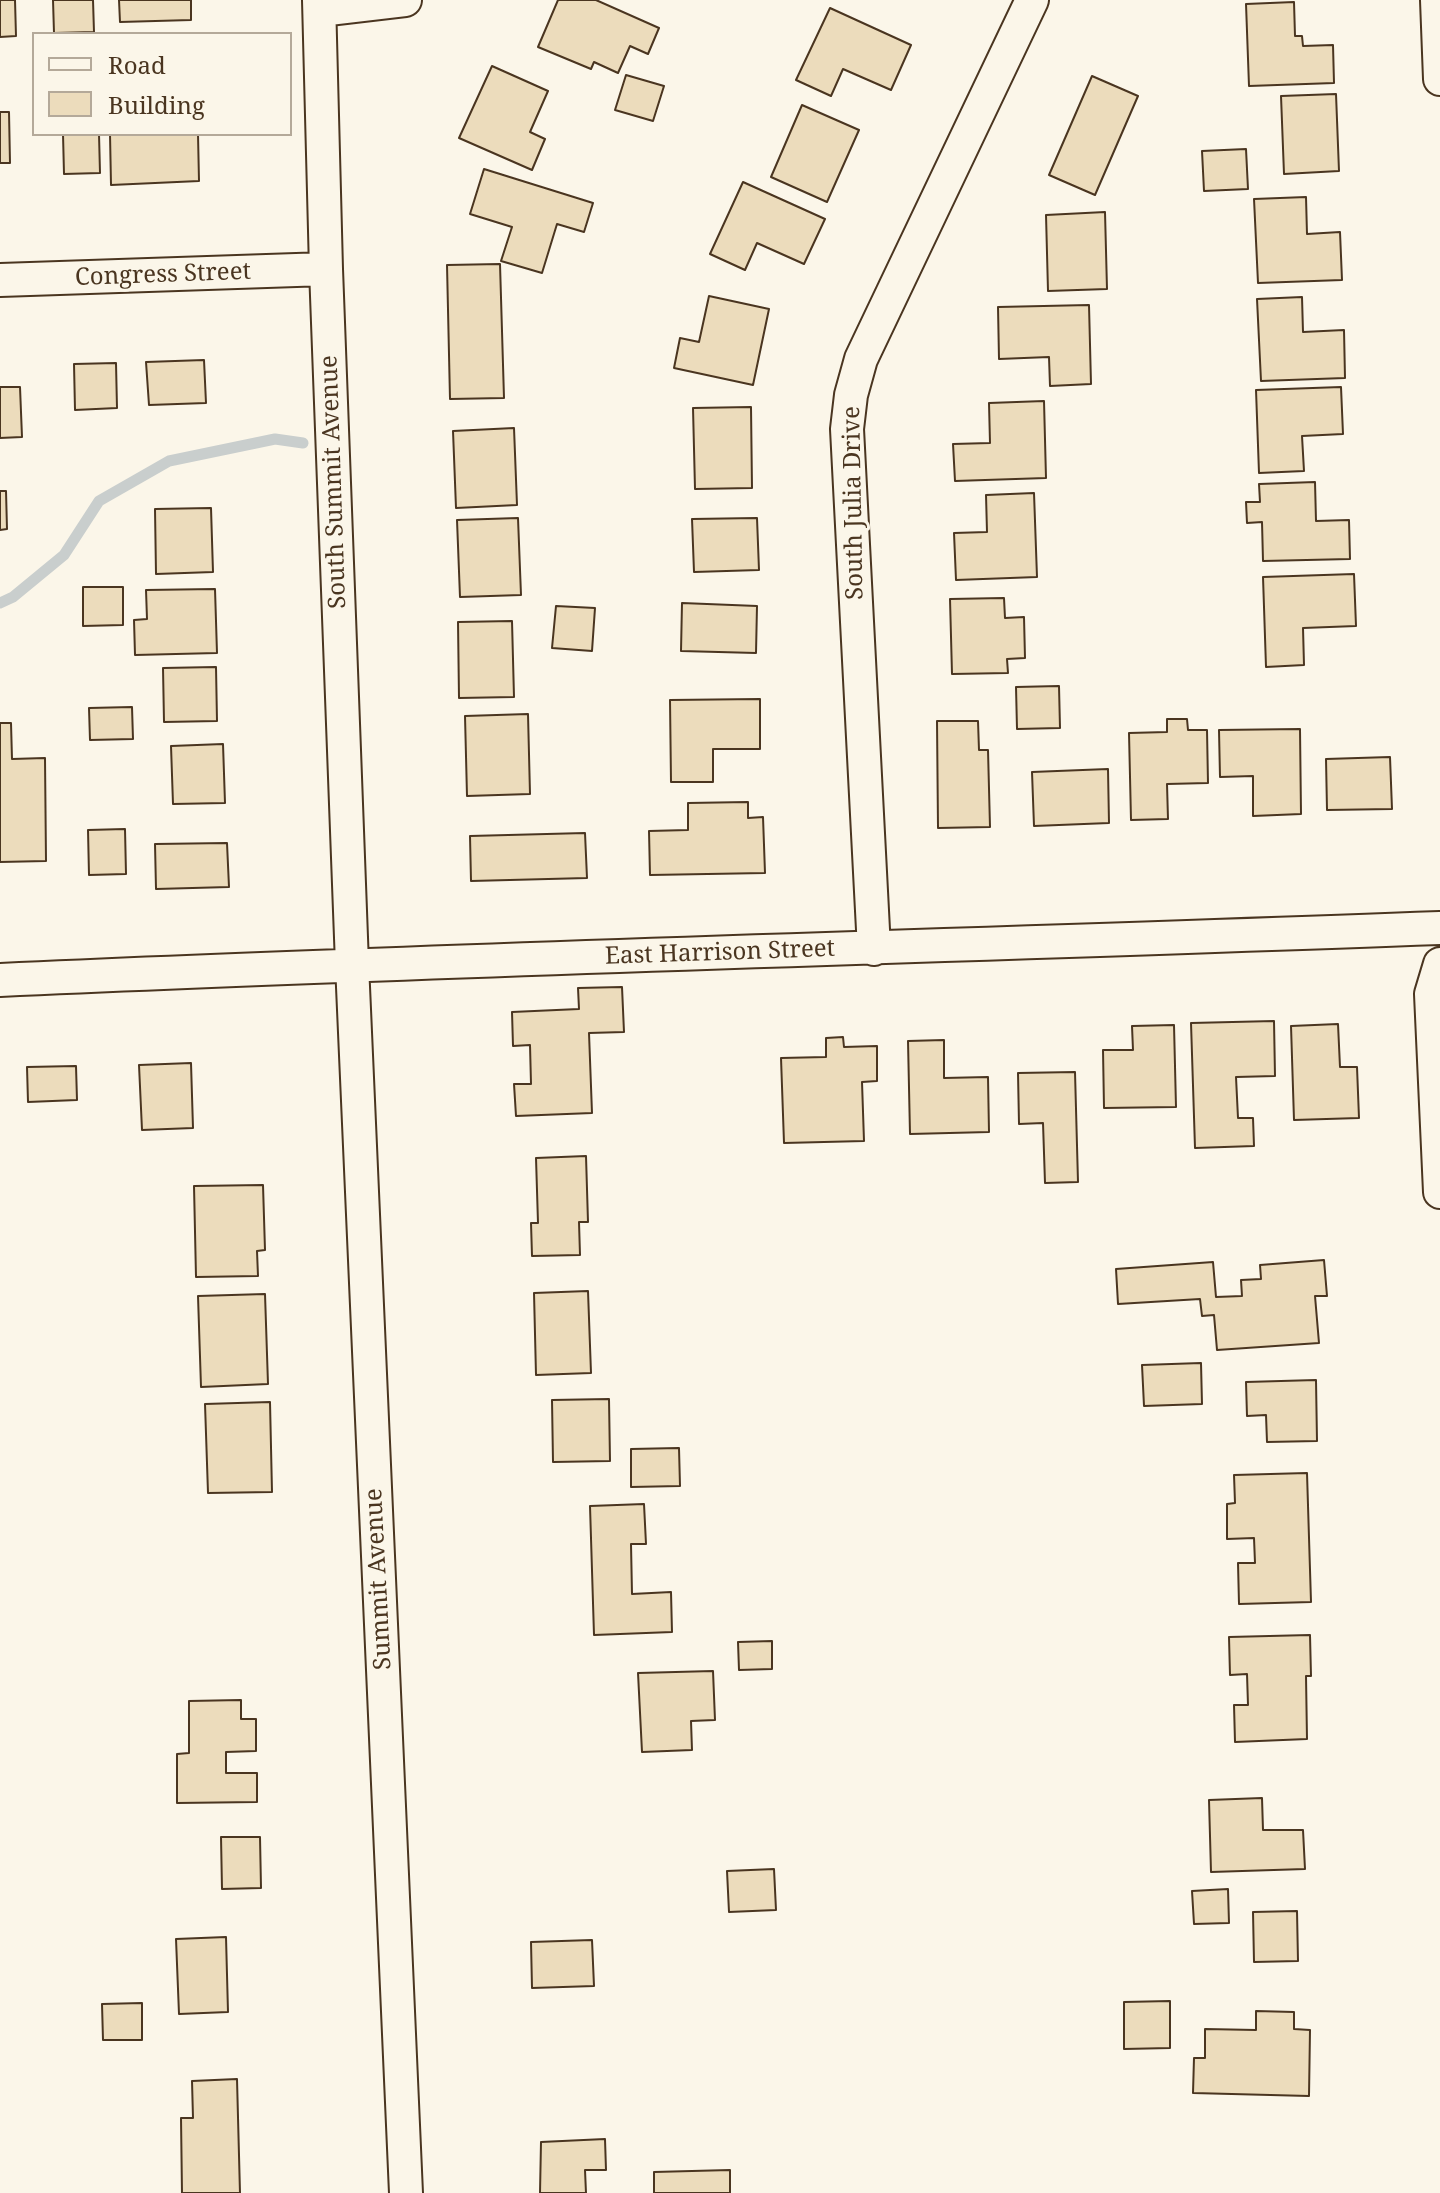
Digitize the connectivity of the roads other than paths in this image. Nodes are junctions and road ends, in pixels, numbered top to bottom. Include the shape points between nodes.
1 (405, 0) edge
2 (1032, 0) edge
3 (1437, 0) edge
4 (319, 5) edge
5 (1440, 79) edge
6 (326, 269) junction
7 (0, 280) edge
8 (1440, 928) edge
9 (874, 949) junction
10 (352, 964) junction
11 (1440, 964) edge
12 (0, 980) edge
13 (1440, 1192) edge
14 (406, 2193) edge

1 - 4 street
2 - 9 street, South Julia Drive via 861,359 851,395 847,429
3 - 5 street
4 - 6 street, South Summit Avenue
6 - 7 street, Congress Street
6 - 10 street, South Summit Avenue
8 - 9 street, East Harrison Street
9 - 10 street, East Harrison Street
10 - 12 street, East Harrison Street
10 - 14 street, Summit Avenue
11 - 13 street via 1431,994

